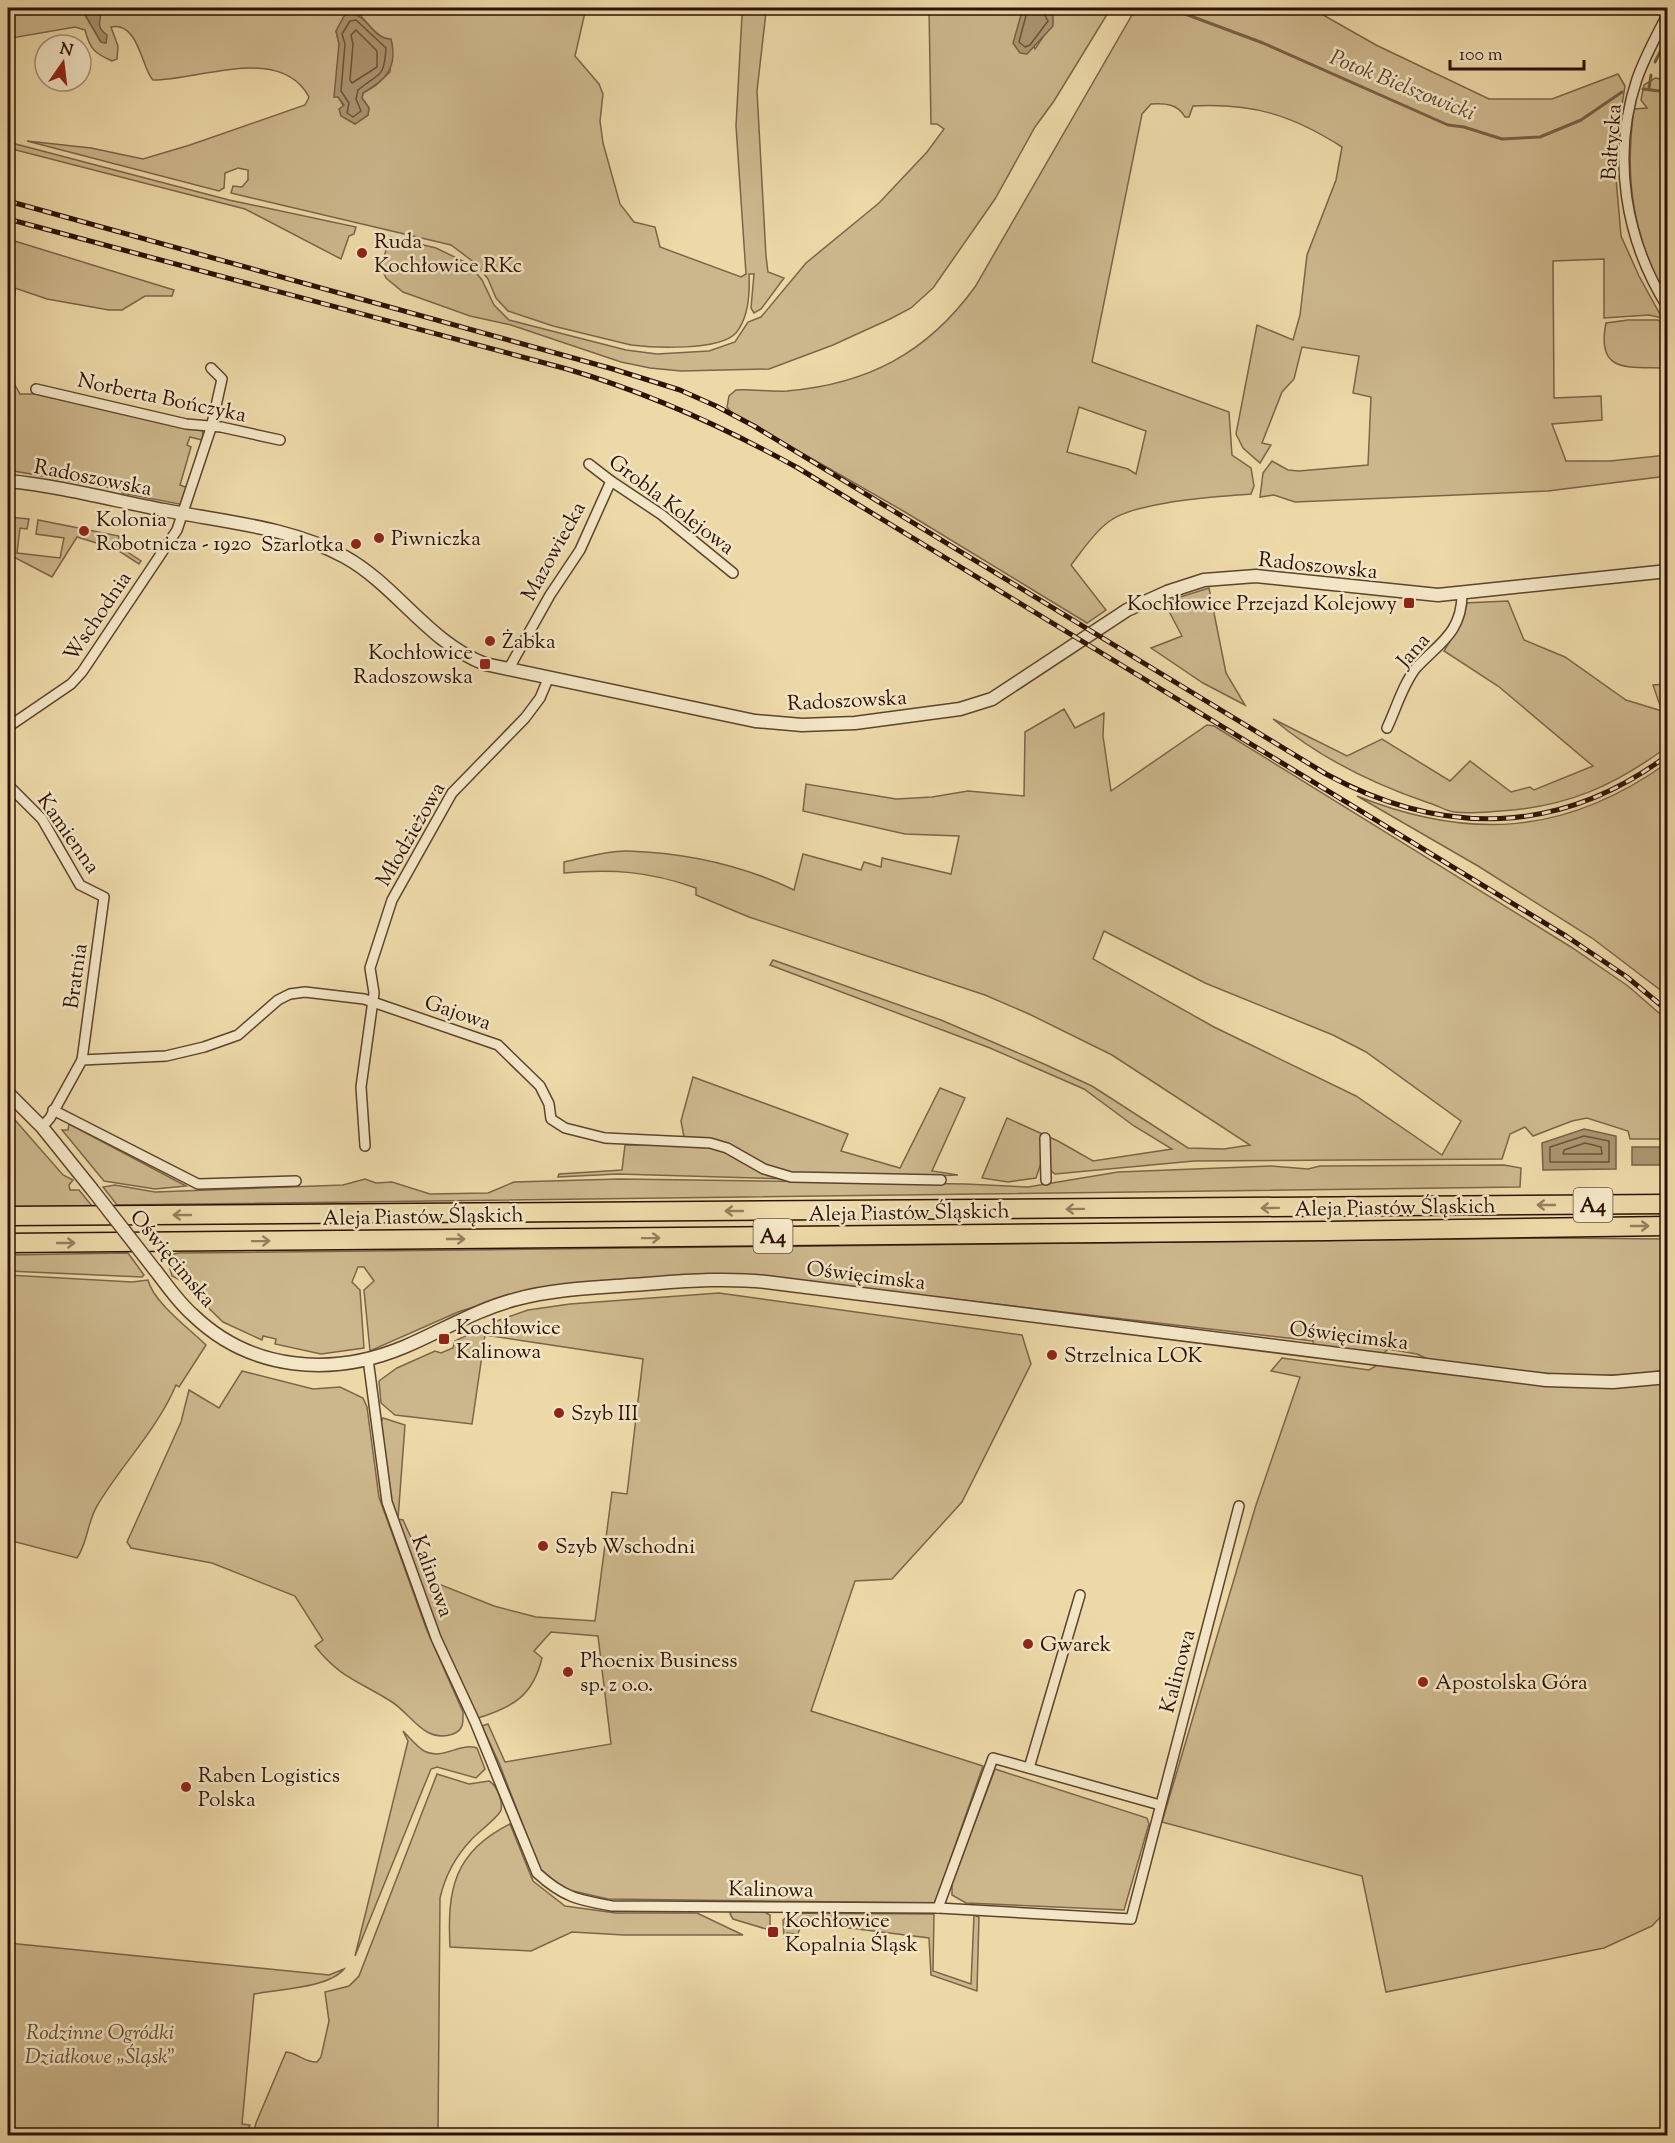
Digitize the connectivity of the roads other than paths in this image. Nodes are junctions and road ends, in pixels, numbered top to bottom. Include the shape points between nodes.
1 (1668, 13) edge
2 (1668, 308) edge
3 (211, 368) dead end
4 (36, 389) dead end
5 (211, 428) junction
6 (280, 440) dead end
7 (589, 464) dead end
8 (8, 481) edge
9 (611, 482) junction
10 (184, 514) junction
11 (1668, 571) edge
12 (733, 573) dead end
13 (1462, 594) junction
14 (508, 670) junction
15 (548, 679) junction
16 (8, 727) edge
17 (1387, 728) dead end
18 (8, 785) edge
19 (104, 897) joint
20 (373, 1001) junction
21 (82, 1060) junction
22 (8, 1093) edge
23 (53, 1110) junction
24 (42, 1127) junction
25 (1045, 1138) dead end
26 (365, 1146) dead end
27 (941, 1180) dead end
28 (1047, 1180) dead end
29 (296, 1181) dead end
30 (1668, 1204) edge
31 (8, 1216) edge
32 (1668, 1226) edge
33 (8, 1243) edge
34 (368, 1359) junction
35 (1668, 1377) edge
36 (1239, 1506) dead end
37 (1080, 1595) dead end
38 (1029, 1768) junction
39 (1160, 1805) junction
40 (938, 1908) junction

1 - 2 street, Bałtycka via 1646,54 1633,92 1624,162 1633,232 1649,274
3 - 5 street, Wschodnia via 222,379
4 - 5 street, Norberta Bończyka
5 - 6 street, Norberta Bończyka
5 - 10 street, Wschodnia
7 - 9 street, Grobla Kolejowa
8 - 10 street, Radoszowska
9 - 12 street, Grobla Kolejowa via 662,515
9 - 14 street, Mazowiecka via 580,550
10 - 14 street, Radoszowska via 289,535 330,550 365,571 449,645 471,659
10 - 16 street, Wschodnia via 82,672 62,691
11 - 13 street, Radoszowska
13 - 15 street, Radoszowska via 1392,592 1256,576 1204,580 1128,610 992,699 960,709 855,723 802,725 755,721
13 - 17 street, Jana via 1451,631 1442,646 1413,674
14 - 15 street, Radoszowska
15 - 20 street, Młodzieżowa via 525,718 452,793 419,849 392,900 372,959
18 - 19 street, Kamienna via 42,819 80,885
19 - 21 street, Bratnia
20 - 21 street, Gajowa via 305,992 290,994 238,1035 204,1047 166,1056
20 - 26 street, Młodzieżowa via 361,1073
20 - 27 street, Gajowa via 498,1045 540,1086 551,1119 565,1128 618,1140 710,1143 764,1169 791,1177
21 - 23 street
22 - 24 street, Oświęcimska
23 - 24 street
23 - 29 street via 198,1185
24 - 34 street, Oświęcimska, bridge via 193,1316 227,1341 246,1352 294,1365
25 - 28 street
30 -> 31 highway, Aleja Piastów Śląskich / A4
33 -> 32 highway, Aleja Piastów Śląskich / A4
34 - 35 street, Oświęcimska via 526,1296 723,1280 766,1282 1546,1380 1614,1382
34 - 40 street, Kalinowa via 387,1502 436,1638 537,1873 557,1892 579,1901 612,1906
36 - 39 street, Kalinowa
37 - 38 street
38 - 39 street
38 - 40 street via 993,1758
39 - 40 street, Kalinowa via 1131,1919

